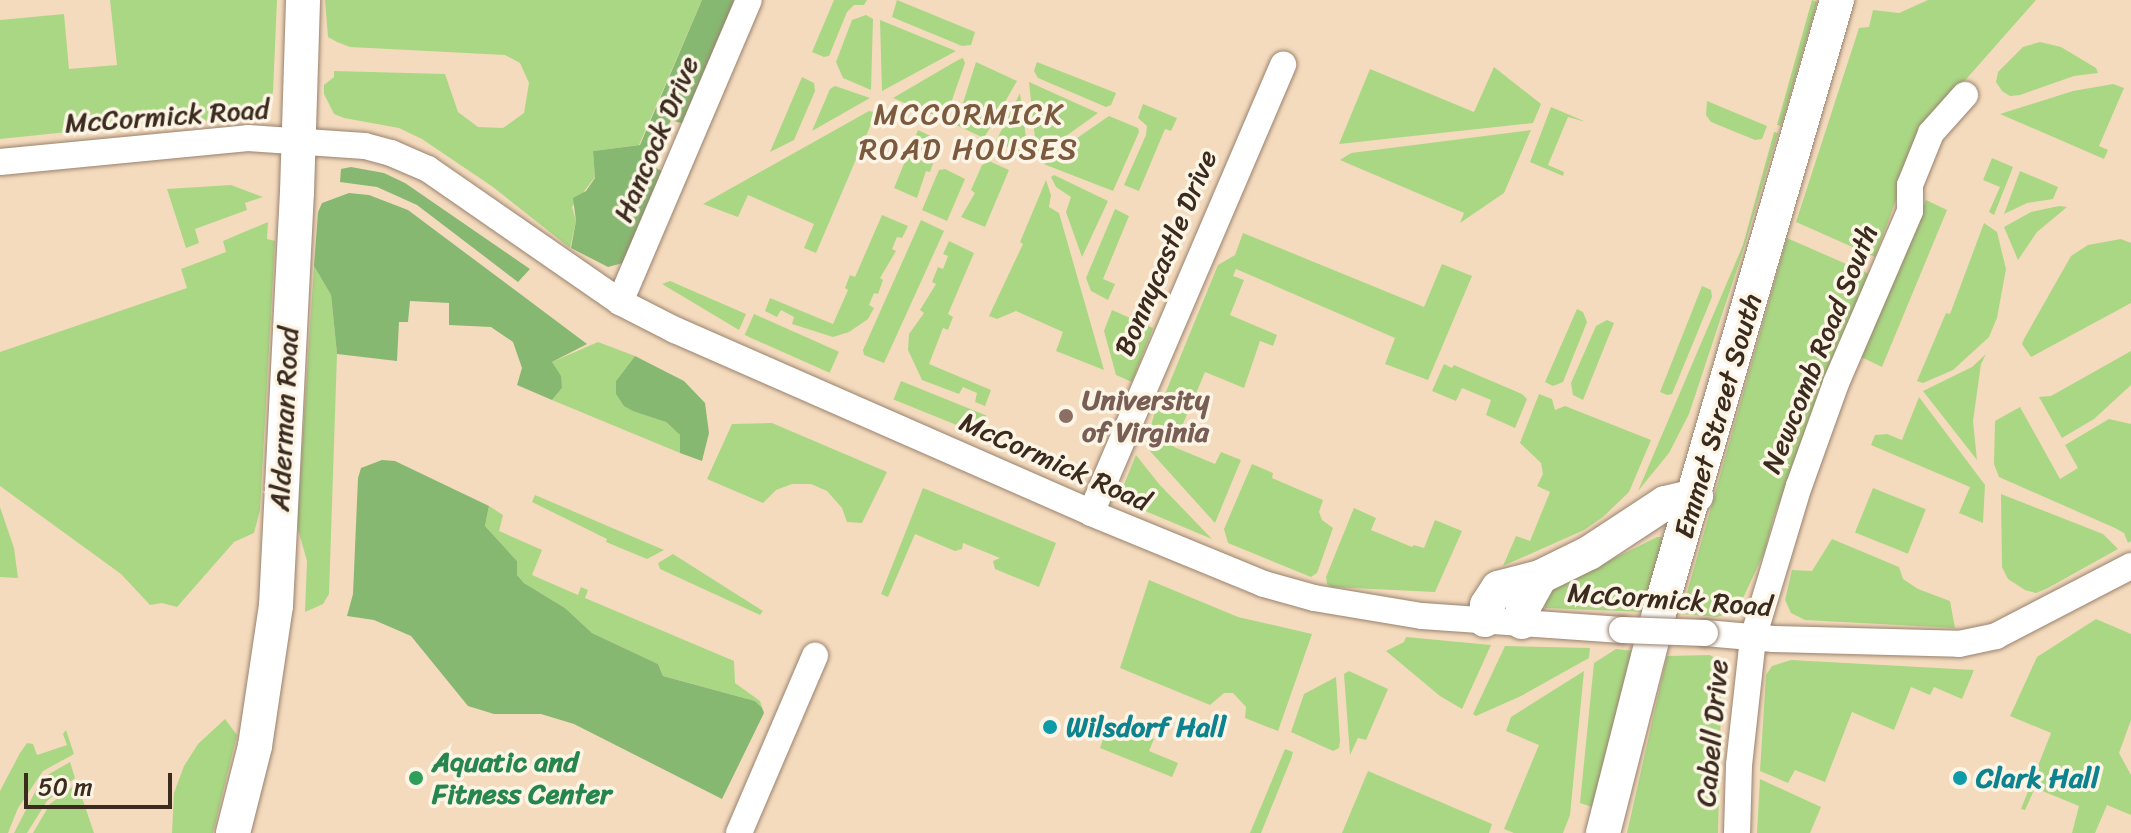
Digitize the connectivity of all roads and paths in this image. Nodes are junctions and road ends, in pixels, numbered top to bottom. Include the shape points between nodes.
1 (303, 0) edge
2 (749, 0) edge
3 (1837, 0) edge
4 (1283, 64) dead end
5 (1965, 95) dead end
6 (298, 140) junction
7 (0, 162) edge
8 (620, 302) junction
9 (1696, 496) junction
10 (1091, 513) junction
11 (2131, 566) edge
12 (1540, 577) junction
13 (1485, 620) junction
14 (1522, 622) junction
15 (1753, 638) junction
16 (815, 656) dead end
17 (233, 833) edge
18 (739, 833) edge
19 (1603, 833) edge
20 (1737, 833) edge

1 - 6 main road, Alderman Road
2 - 8 street, Hancock Drive
3 - 9 main road, Emmet Street South
4 - 10 street, Bonnycastle Drive
5 - 15 street, Newcomb Road South via 1931,133 1910,185 1910,211 1836,383
6 - 7 street, McCormick Road via 248,138
6 - 8 street, McCormick Road via 365,146 428,169
6 - 17 main road, Alderman Road via 274,621 255,746
8 - 10 street, McCormick Road
9 - 12 main road via 1665,503 1589,553
9 - 19 main road, Emmet Street South via 1660,610
10 - 13 street, McCormick Road via 1264,584 1314,598 1422,616
11 - 15 street, McCormick Road via 1996,636 1959,644
12 - 13 main road via 1498,588
12 - 14 main road via 1523,608
13 - 14 street, McCormick Road
14 - 15 street, McCormick Road, bridge
15 - 20 street, Cabell Drive
16 - 18 street

